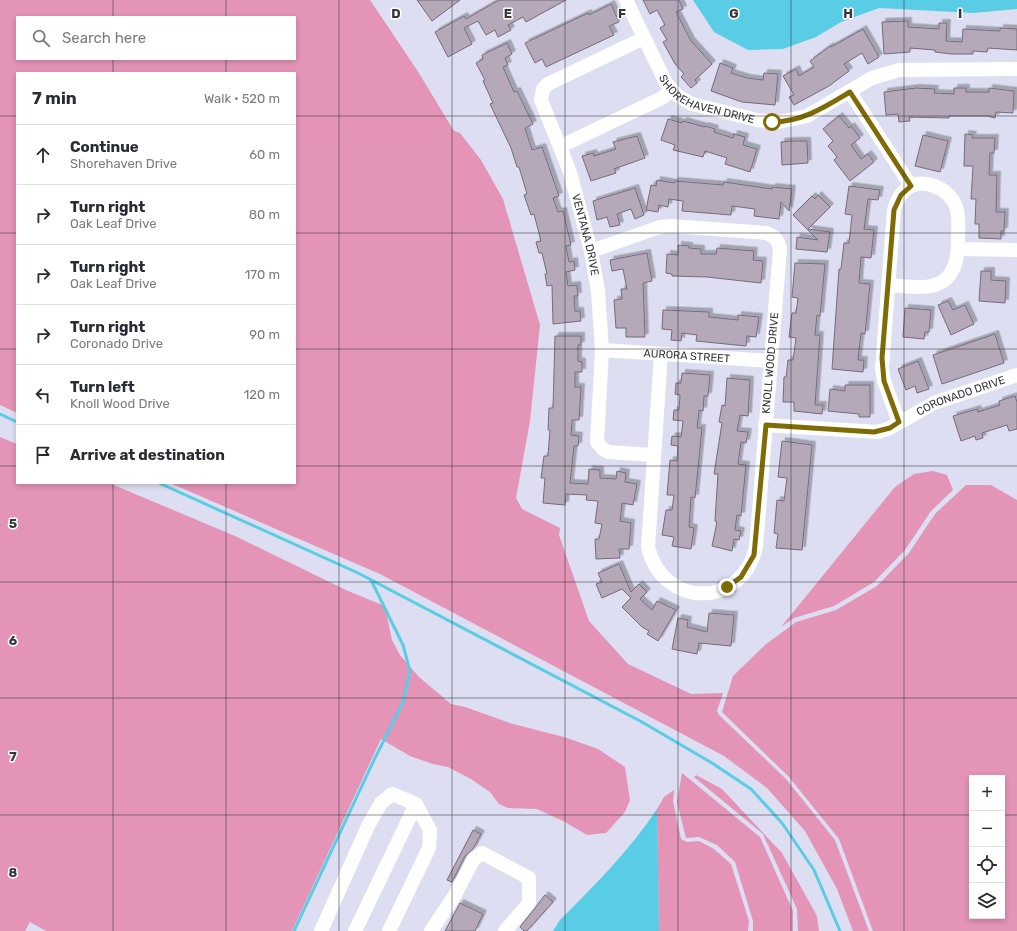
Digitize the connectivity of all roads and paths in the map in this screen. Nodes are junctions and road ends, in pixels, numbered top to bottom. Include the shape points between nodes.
1 (626, 0) edge
2 (644, 38) junction
3 (1017, 69) edge
4 (672, 90) junction
5 (850, 92) junction
6 (561, 146) junction
7 (911, 186) junction
8 (958, 249) junction
9 (1017, 250) edge
10 (591, 251) junction
11 (889, 285) junction
12 (602, 350) junction
13 (661, 354) junction
14 (771, 361) junction
15 (1017, 374) edge
16 (899, 422) junction
17 (766, 425) junction
18 (652, 455) junction
19 (416, 804) junction
20 (320, 931) edge
21 (355, 931) edge
22 (389, 931) edge
23 (431, 931) edge
24 (505, 931) edge

1 - 2 street, SHOREHAVEN DRIVE
2 - 4 street, SHOREHAVEN DRIVE
2 - 6 street, VENTANA DRIVE via 548,84 543,89 541,100
3 - 5 street, SHOREHAVEN DRIVE via 899,70 872,78
4 - 5 street, SHOREHAVEN DRIVE via 692,104 757,120 779,122 807,116
4 - 6 street via 662,98
5 - 7 street
6 - 10 street, VENTANA DRIVE via 581,206
7 - 8 street via 933,185 950,197 958,212
7 - 11 street via 901,195 894,210
8 - 9 street
8 - 11 street via 954,268 947,278 938,284 921,288
10 - 12 street, VENTANA DRIVE
10 - 14 street, KNOLL WOOD DRIVE via 652,229 671,226 771,235 778,242 780,249
11 - 16 street via 882,368
12 - 13 street, AURORA STREET
12 - 18 street, VENTANA DRIVE via 598,442 608,452
13 - 14 street, AURORA STREET
13 - 18 street, KNOLL WOOD DRIVE
14 - 17 street, KNOLL WOOD DRIVE
15 - 16 street, CORONADO DRIVE via 934,403
16 - 17 street, CORONADO DRIVE via 890,428 874,432
17 - 18 street, KNOLL WOOD DRIVE via 754,555 741,577 719,591 702,594 685,591 663,578 653,564 647,538
19 - 20 street via 392,794 381,803
19 - 21 street
19 - 22 street via 430,830 429,848
23 - 24 street via 455,895 473,860 482,852 529,878 528,903

